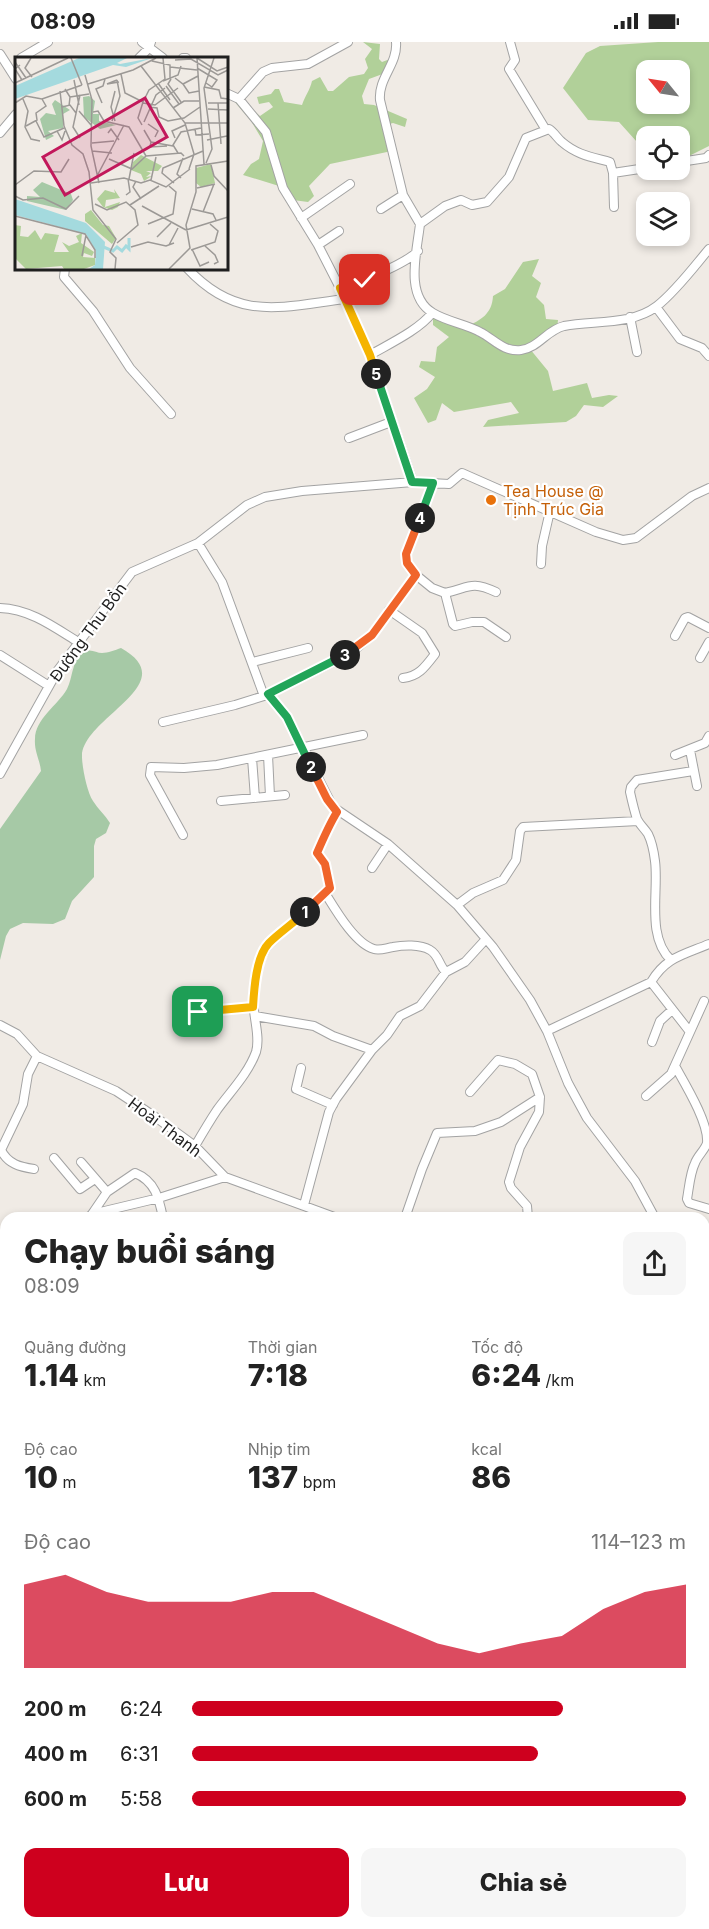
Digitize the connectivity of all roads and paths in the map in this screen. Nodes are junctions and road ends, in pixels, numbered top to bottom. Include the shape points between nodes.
1 (48, 42) edge
2 (142, 42) edge
3 (348, 42) edge
4 (396, 42) edge
5 (510, 42) edge
6 (151, 44) edge
7 (0, 54) edge
8 (23, 57) edge
9 (140, 57) edge
10 (162, 57) edge
11 (13, 64) edge
12 (228, 94) edge
13 (239, 99) junction
14 (15, 115) edge
15 (546, 130) junction
16 (0, 133) edge
17 (709, 155) edge
18 (690, 160) edge
19 (636, 170) edge
20 (614, 173) junction
21 (350, 184) dead end
22 (403, 195) junction
23 (614, 207) dead end
24 (381, 208) dead end
25 (302, 218) junction
26 (420, 224) junction
27 (339, 231) dead end
28 (318, 245) junction
29 (709, 249) edge
30 (418, 251) junction
31 (65, 270) edge
32 (189, 270) edge
33 (340, 288) junction
34 (345, 299) junction
35 (656, 307) junction
36 (432, 313) junction
37 (630, 317) junction
38 (637, 352) dead end
39 (370, 355) junction
40 (709, 356) edge
41 (171, 414) dead end
42 (391, 423) junction
43 (349, 438) dead end
44 (412, 482) junction
45 (433, 483) junction
46 (709, 488) edge
47 (550, 511) junction
48 (198, 543) junction
49 (541, 564) dead end
50 (416, 575) junction
51 (496, 592) dead end
52 (445, 593) junction
53 (0, 608) edge
54 (389, 610) junction
55 (709, 628) edge
56 (675, 636) dead end
57 (506, 637) dead end
58 (78, 642) junction
59 (709, 642) edge
60 (308, 648) dead end
61 (0, 656) edge
62 (700, 658) dead end
63 (253, 662) junction
64 (403, 678) dead end
65 (49, 686) junction
66 (266, 695) junction
67 (163, 722) dead end
68 (363, 735) dead end
69 (709, 736) edge
70 (303, 748) junction
71 (690, 750) junction
72 (268, 755) junction
73 (675, 755) dead end
74 (252, 758) junction
75 (693, 771) junction
76 (0, 774) edge
77 (697, 786) dead end
78 (285, 795) dead end
79 (270, 796) junction
80 (255, 798) junction
81 (221, 801) dead end
82 (337, 812) junction
83 (638, 821) junction
84 (183, 835) dead end
85 (387, 844) junction
86 (372, 868) dead end
87 (325, 893) junction
88 (457, 905) junction
89 (486, 939) junction
90 (709, 945) edge
91 (671, 960) junction
92 (446, 972) junction
93 (651, 982) junction
94 (704, 1001) dead end
95 (672, 1010) junction
96 (254, 1011) junction
97 (198, 1012) dead end
98 (0, 1024) edge
99 (547, 1031) junction
100 (690, 1032) junction
101 (652, 1042) dead end
102 (372, 1050) junction
103 (37, 1056) junction
104 (675, 1066) junction
105 (301, 1068) dead end
106 (470, 1092) dead end
107 (646, 1096) dead end
108 (540, 1097) junction
109 (333, 1105) junction
110 (195, 1146) junction
111 (54, 1158) dead end
112 (81, 1162) dead end
113 (34, 1169) dead end
114 (225, 1177) junction
115 (95, 1179) junction
116 (107, 1192) junction
117 (159, 1198) junction
118 (304, 1205) junction
119 (709, 1209) edge
120 (93, 1212) edge
121 (105, 1212) edge
122 (162, 1212) edge
123 (322, 1212) edge
124 (407, 1212) edge
125 (528, 1212) edge
126 (652, 1212) edge

1 - 8 street
2 - 6 street
3 - 13 street via 308,64 263,72
4 - 22 street via 396,54 381,83 379,96
5 - 15 street via 515,60 509,69
6 - 9 street
6 - 10 street
7 - 11 street
12 - 13 street
13 - 25 street via 266,132 283,188
14 - 16 street
15 - 20 street via 551,129 576,152 610,162
15 - 26 street via 526,138 509,177 487,202 472,205 461,200
17 - 18 street
19 - 20 street
20 - 23 street
21 - 25 street
22 - 24 street
22 - 26 street
25 - 28 street
26 - 30 street
27 - 28 street
28 - 33 street
29 - 35 street
30 - 33 street via 365,280
30 - 36 street via 417,294
31 - 41 street via 68,284 93,311 130,368
32 - 34 street via 213,292 250,306 268,308
33 - 34 street
34 - 39 street
35 - 37 street
35 - 40 street via 680,339 702,348
36 - 37 street via 482,333 500,346 518,350 536,344 562,326
36 - 39 street
37 - 38 street
39 - 42 street
42 - 43 street
42 - 44 street
44 - 45 street, Đường Thu Bồn
44 - 48 street, Đường Thu Bồn via 302,490 265,497 247,505
45 - 47 street, Đường Thu Bồn via 449,484 462,473
45 - 50 street via 406,554
46 - 47 street, Đường Thu Bồn via 692,496 636,538 613,538
47 - 49 street
48 - 58 street, Đường Thu Bồn via 132,572
48 - 63 street via 222,582
50 - 52 street
50 - 54 street
51 - 52 street via 464,586
52 - 57 street via 455,626 484,622
53 - 58 street via 35,615
54 - 64 street via 422,633 435,654 422,671
54 - 66 street via 372,635 351,653
55 - 56 street via 688,617
58 - 65 street, Đường Thu Bồn
59 - 62 street
60 - 63 street
61 - 65 street
63 - 66 street
65 - 76 street, Đường Thu Bồn
66 - 67 street
66 - 70 street via 287,717
68 - 70 street
69 - 71 street via 705,743
70 - 72 street
70 - 82 street
71 - 73 street
71 - 75 street
72 - 74 street
72 - 79 street
74 - 80 street
74 - 84 street via 184,768 151,767 150,775
75 - 77 street
75 - 83 street via 635,782 630,792
78 - 79 street
79 - 80 street
80 - 81 street
82 - 85 street
82 - 87 street via 317,853 329,875 330,888
83 - 88 street via 523,828 516,860 503,880
83 - 91 street via 652,848 657,928
85 - 86 street
85 - 88 street
87 - 92 street via 346,924 371,948 423,947 435,955
87 - 96 street via 261,953
88 - 89 street
89 - 92 street via 465,962
89 - 99 street
90 - 91 street
91 - 93 street
92 - 102 street via 420,1006 400,1016
93 - 95 street
93 - 99 street
94 - 100 street
95 - 100 street
95 - 101 street via 660,1021
96 - 97 street
96 - 102 street via 314,1026
96 - 110 street via 256,1051
98 - 103 street, Hoài Thanh
99 - 126 street via 587,1118 635,1181
100 - 104 street
102 - 109 street
103 - 110 street, Hoài Thanh via 116,1091
103 - 113 street via 28,1074 23,1104 1,1150 18,1167
104 - 107 street
104 - 119 street via 707,1130 704,1150 694,1163 687,1199
105 - 109 street via 296,1089
106 - 108 street via 498,1060 504,1060 532,1074
108 - 124 street via 484,1128 437,1132
108 - 125 street via 539,1112 520,1147 509,1182
109 - 118 street
110 - 114 street, Hoài Thanh
111 - 115 street via 80,1189
112 - 115 street
114 - 117 street
114 - 118 street, Hoài Thanh
115 - 116 street
116 - 117 street via 135,1173 152,1184
116 - 120 street
117 - 121 street
117 - 122 street
118 - 123 street, Hoài Thanh

